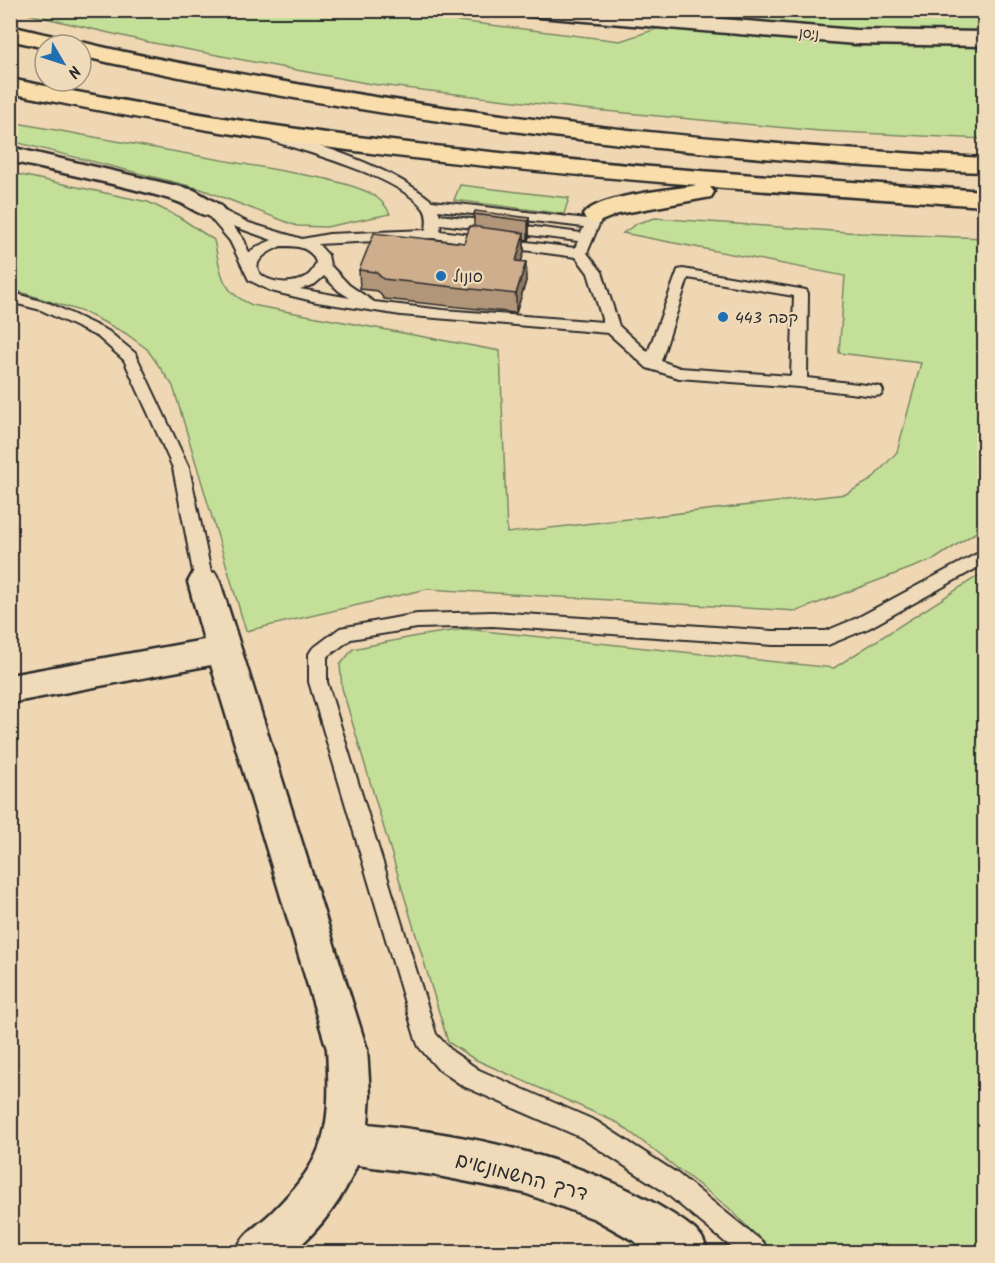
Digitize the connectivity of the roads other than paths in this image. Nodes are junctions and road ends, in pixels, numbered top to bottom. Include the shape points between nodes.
1 (527, 10) edge
2 (10, 33) edge
3 (33, 38) edge
4 (984, 39) edge
5 (93, 52) edge
6 (10, 86) edge
7 (263, 133) junction
8 (10, 154) edge
9 (984, 165) edge
10 (815, 187) junction
11 (984, 199) edge
12 (428, 205) junction
13 (211, 210) junction
14 (435, 219) junction
15 (592, 225) junction
16 (382, 234) junction
17 (433, 234) junction
18 (297, 242) junction
19 (580, 253) junction
20 (329, 258) junction
21 (248, 266) junction
22 (276, 288) junction
23 (10, 297) edge
24 (386, 309) junction
25 (612, 328) junction
26 (652, 364) junction
27 (799, 382) junction
28 (875, 391) dead end
29 (984, 556) edge
30 (204, 582) joint
31 (223, 650) junction
32 (10, 689) edge
33 (344, 1143) junction
34 (258, 1252) edge
35 (686, 1252) edge
36 (754, 1252) edge

1 - 4 street, ניסן via 855,37
2 - 3 highway
5 - 9 highway via 320,97 473,120 676,144
6 - 7 highway
7 - 10 highway via 484,161
7 - 12 lane via 371,171
8 - 13 street via 185,195
10 - 11 highway
10 - 15 highway via 692,192 611,208
12 - 14 lane
12 - 15 lane
13 - 18 lane via 244,226
13 - 21 lane via 237,240
14 - 15 lane
14 - 17 lane
15 - 19 lane
16 - 17 lane
16 - 18 lane
16 - 20 lane
17 - 19 lane
18 - 20 lane
18 - 21 lane via 273,244 257,251
19 - 25 lane via 595,272
20 - 22 lane via 312,280
20 - 24 lane via 352,293 366,303
21 - 22 lane via 255,280
22 - 24 lane
23 - 30 lane via 46,307 103,334 130,357 181,468
24 - 25 lane
25 - 26 lane
26 - 27 lane via 679,374
26 - 27 lane via 683,273 801,293
27 - 28 lane
29 - 36 lane via 863,623 828,638 773,638 504,620 417,621 346,633 318,654 318,682 427,1040 445,1060 471,1078 588,1129 670,1182
30 - 31 street
31 - 32 street
31 - 33 street via 347,1049 350,1082
33 - 34 street via 313,1200 271,1244
33 - 35 street, דרך החשמונאים via 428,1151 582,1190 651,1225

